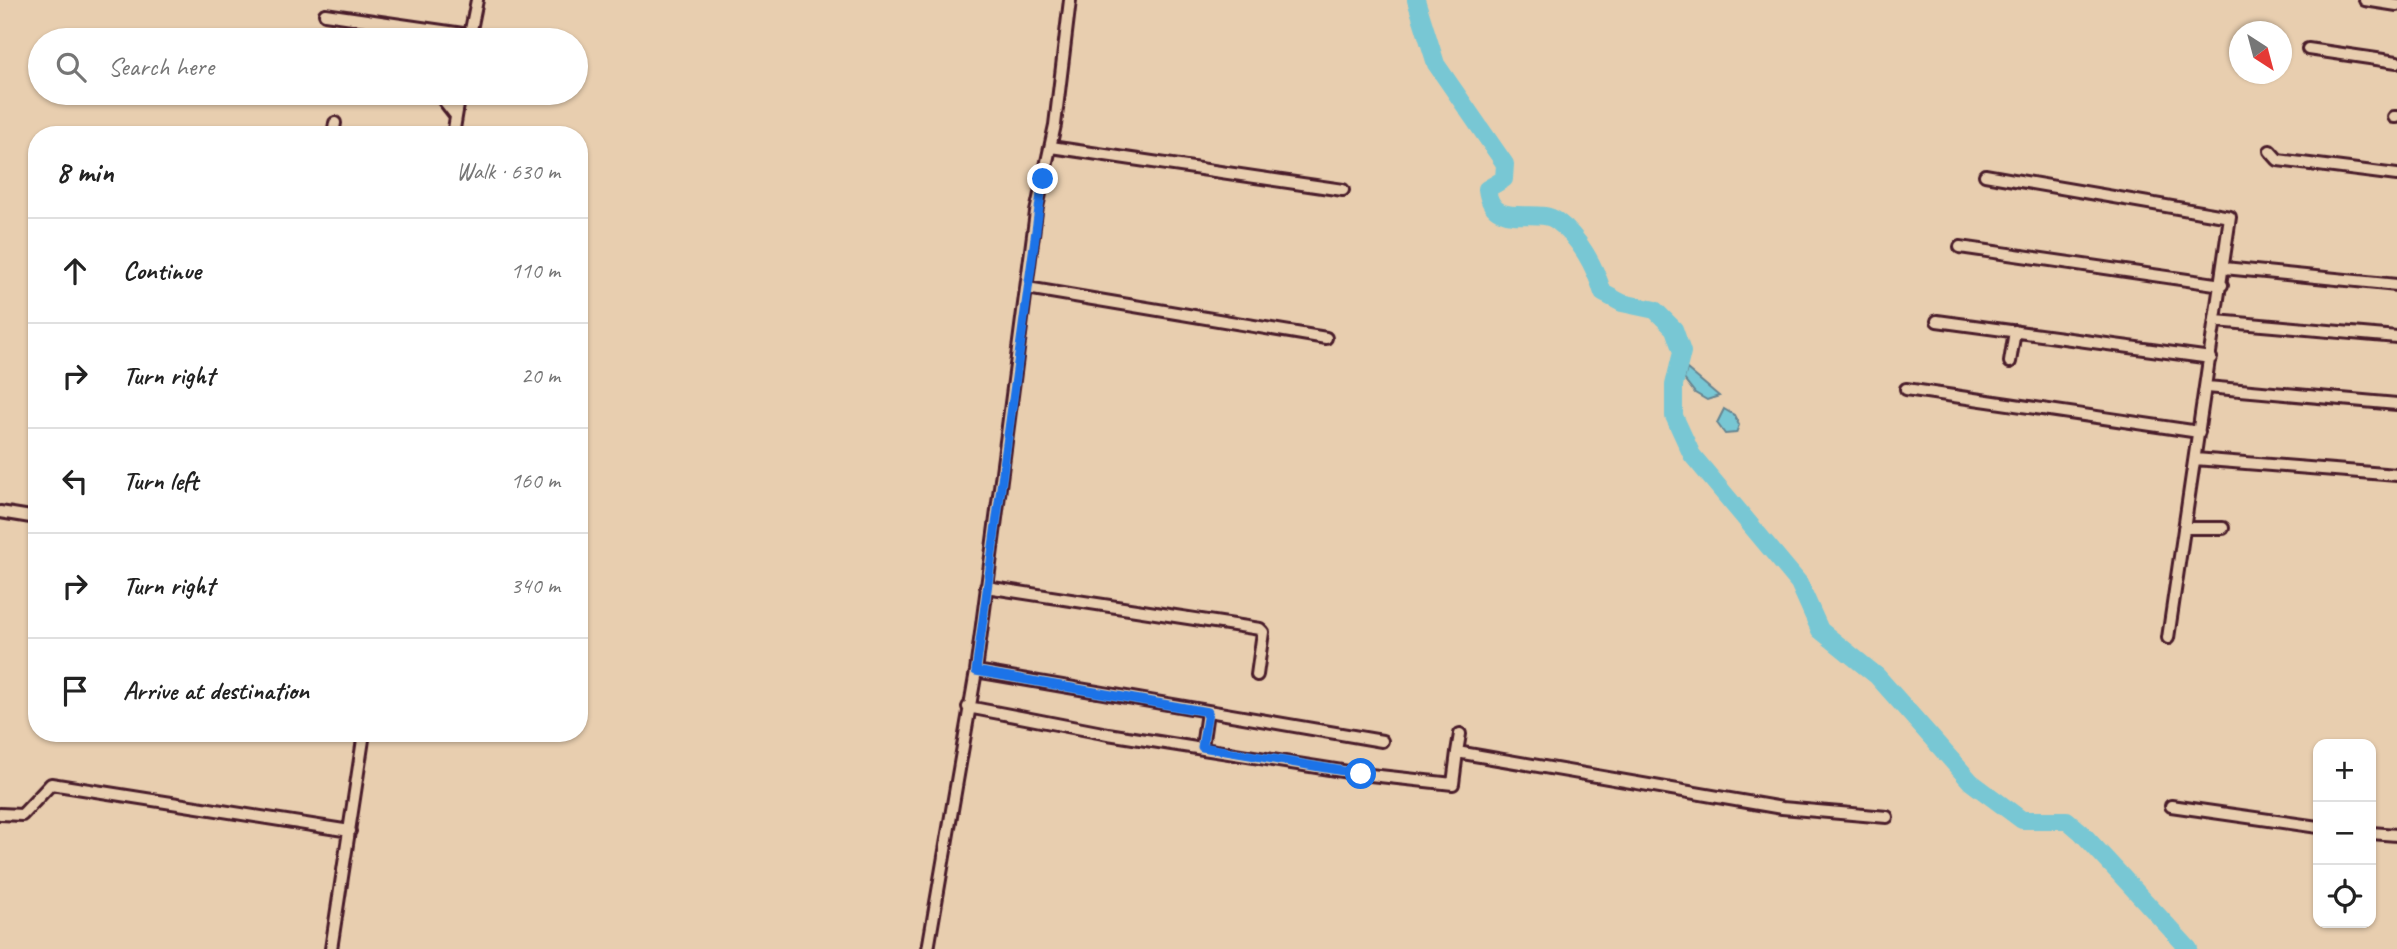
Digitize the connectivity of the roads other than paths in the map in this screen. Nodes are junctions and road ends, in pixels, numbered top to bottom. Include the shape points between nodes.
1 (477, 0) edge
2 (1070, 0) edge
3 (2365, 0) edge
4 (2397, 5) edge
5 (325, 14) dead end
6 (410, 28) edge
7 (472, 28) edge
8 (2308, 49) dead end
9 (2397, 62) edge
10 (447, 105) edge
11 (458, 105) edge
12 (456, 116) junction
13 (454, 126) edge
14 (1051, 147) junction
15 (2270, 150) dead end
16 (1985, 175) dead end
17 (2397, 175) edge
18 (1343, 190) dead end
19 (1961, 247) dead end
20 (2224, 268) junction
21 (2222, 285) junction
22 (2397, 285) edge
23 (1027, 288) junction
24 (1937, 321) dead end
25 (2216, 321) junction
26 (2015, 331) junction
27 (2397, 337) edge
28 (1326, 338) dead end
29 (2211, 358) junction
30 (2010, 362) dead end
31 (2207, 387) junction
32 (1906, 389) dead end
33 (2397, 404) edge
34 (2199, 432) junction
35 (2195, 459) junction
36 (2397, 475) edge
37 (0, 512) edge
38 (28, 517) edge
39 (2184, 528) junction
40 (2223, 528) dead end
41 (986, 587) junction
42 (2168, 638) dead end
43 (976, 671) junction
44 (1257, 675) dead end
45 (968, 707) junction
46 (1208, 712) junction
47 (1460, 734) dead end
48 (1382, 741) dead end
49 (363, 742) edge
50 (1202, 747) junction
51 (1458, 752) junction
52 (2171, 806) dead end
53 (0, 814) edge
54 (1888, 817) dead end
55 (2313, 826) edge
56 (350, 831) junction
57 (2376, 833) edge
58 (2397, 835) edge
59 (331, 949) edge
60 (928, 949) edge

1 - 7 street
2 - 14 street
3 - 4 street
5 - 6 street
8 - 9 street
10 - 12 street
11 - 12 street
12 - 13 street
14 - 18 street
14 - 23 street
15 - 17 street via 2278,160
16 - 20 street via 2228,215
19 - 21 street
20 - 21 street
20 - 22 street
21 - 25 street
23 - 28 street
23 - 41 street
24 - 26 street
25 - 27 street
25 - 29 street
26 - 29 street
26 - 30 street
29 - 31 street
31 - 33 street
31 - 34 street
32 - 34 street
34 - 35 street
35 - 36 street
35 - 39 street
37 - 38 street
39 - 40 street
39 - 42 street
41 - 43 street
41 - 44 street via 1261,629
43 - 45 street
43 - 46 street
45 - 50 street
45 - 60 street
46 - 48 street
46 - 50 street
47 - 51 street
49 - 56 street
50 - 51 street via 1361,774 1453,784
51 - 54 street via 1782,808
52 - 55 street
53 - 56 street via 22,815 51,784
56 - 59 street
57 - 58 street

